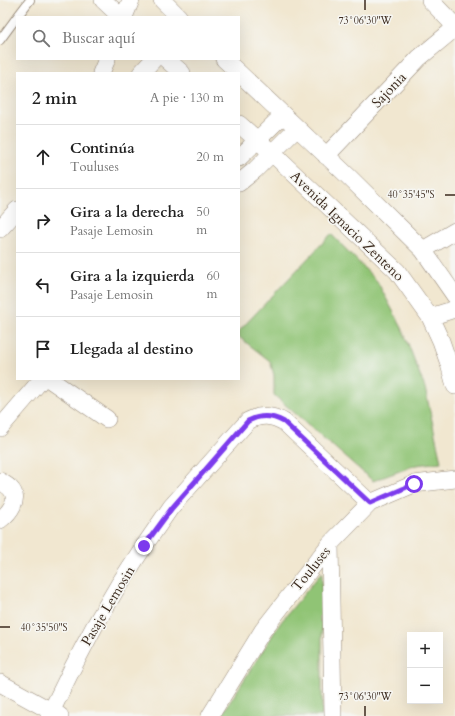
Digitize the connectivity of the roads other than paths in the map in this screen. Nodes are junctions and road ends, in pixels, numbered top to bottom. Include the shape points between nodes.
1 (30, 0) edge
2 (103, 0) edge
3 (131, 0) edge
4 (162, 0) edge
5 (430, 0) edge
6 (18, 16) edge
7 (120, 16) edge
8 (124, 16) edge
9 (179, 16) edge
10 (16, 18) edge
11 (455, 28) edge
12 (0, 40) edge
13 (107, 60) edge
14 (153, 60) edge
15 (167, 60) edge
16 (225, 60) edge
17 (101, 72) edge
18 (142, 72) edge
19 (181, 72) edge
20 (238, 72) edge
21 (240, 74) edge
22 (283, 115) junction
23 (240, 125) edge
24 (297, 128) junction
25 (257, 140) junction
26 (272, 153) junction
27 (326, 156) junction
28 (240, 157) edge
29 (240, 181) edge
30 (16, 211) edge
31 (0, 229) edge
32 (455, 231) edge
33 (423, 250) junction
34 (455, 296) edge
35 (455, 309) edge
36 (430, 318) junction
37 (41, 380) edge
38 (50, 380) edge
39 (455, 386) edge
40 (107, 419) dead end
41 (0, 428) edge
42 (455, 479) edge
43 (0, 481) edge
44 (370, 503) junction
45 (0, 520) edge
46 (330, 544) junction
47 (0, 683) edge
48 (53, 715) edge
49 (210, 716) edge
50 (333, 716) edge

1 - 6 lane
2 - 7 street
3 - 8 street
4 - 9 street
5 - 11 street
10 - 12 lane
11 - 27 street, Sajonia via 419,58
13 - 17 street
14 - 18 street
15 - 19 street
16 - 20 street
21 - 22 street
22 - 24 street
22 - 25 street
23 - 25 street, Avenida Ignacio Zenteno
24 - 26 street
24 - 27 street
25 - 26 street, Avenida Ignacio Zenteno
25 - 28 street
26 - 29 street
26 - 36 street, Avenida Ignacio Zenteno via 397,271
27 - 33 street
30 - 31 street
32 - 33 street
33 - 34 street
35 - 36 street
36 - 39 street, Avenida Ignacio Zenteno via 441,340
37 - 41 street
38 - 40 street
42 - 44 street, Touluses via 414,484
43 - 45 street via 10,488 15,499 9,513
44 - 46 street, Touluses
44 - 48 street, Pasaje Lemosin via 284,422 266,416 248,421 172,508 144,546 94,627 72,669
46 - 49 street, Touluses via 263,630
46 - 50 street
47 - 48 street

